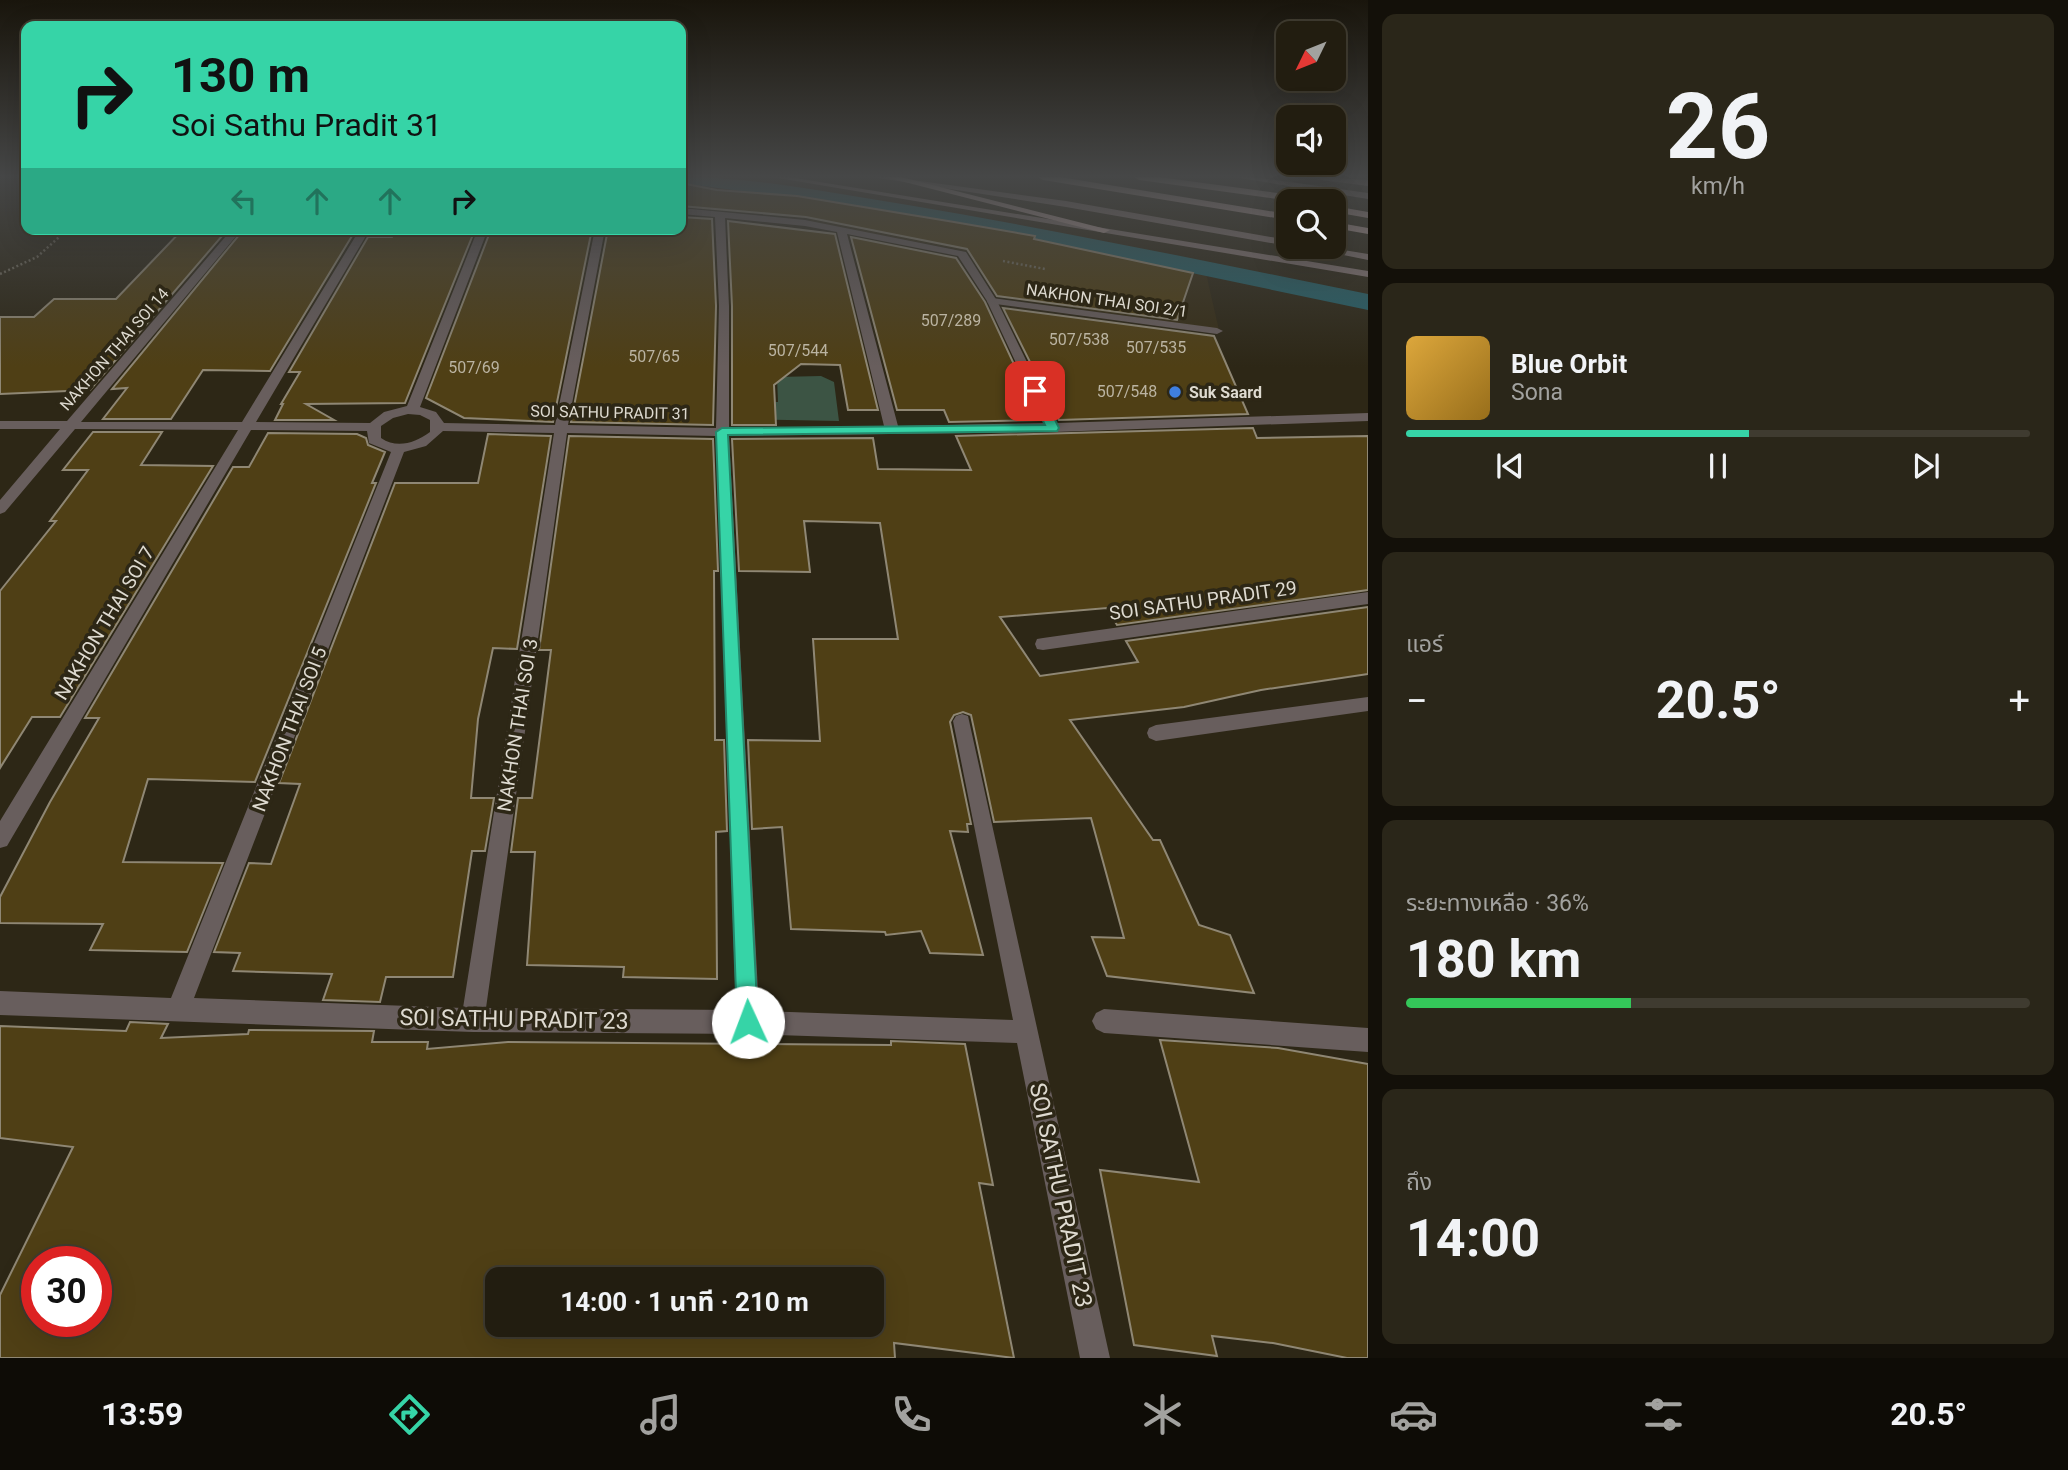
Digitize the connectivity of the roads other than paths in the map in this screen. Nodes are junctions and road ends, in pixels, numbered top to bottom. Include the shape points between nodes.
1 (227, 240) edge
2 (359, 240) edge
3 (479, 240) edge
4 (598, 240) edge
5 (721, 240) edge
6 (844, 240) edge
7 (893, 240) edge
8 (1166, 240) edge
9 (1346, 255) edge
10 (1368, 259) edge
11 (1326, 267) junction
12 (1368, 274) edge
13 (992, 301) junction
14 (1217, 331) dead end
15 (412, 410) junction
16 (1368, 417) edge
17 (0, 425) edge
18 (69, 425) junction
19 (245, 427) junction
20 (373, 427) junction
21 (438, 427) junction
22 (1053, 428) junction
23 (561, 429) junction
24 (892, 430) junction
25 (722, 432) junction
26 (399, 449) junction
27 (0, 509) edge
28 (1368, 598) edge
29 (1043, 644) dead end
30 (1368, 704) edge
31 (961, 721) dead end
32 (1156, 733) dead end
33 (0, 839) edge
34 (0, 1003) edge
35 (178, 1010) junction
36 (473, 1020) junction
37 (1104, 1021) dead end
38 (748, 1022) junction
39 (1027, 1032) junction
40 (1368, 1040) edge
41 (1095, 1358) edge

1 - 18 street, NAKHON THAI SOI 14
2 - 19 street, NAKHON THAI SOI 7
3 - 15 street
4 - 23 street, NAKHON THAI SOI 3
5 - 25 street
6 - 24 street
7 - 13 street via 962,254
8 - 11 main road
9 - 10 main road
10 - 11 main road
11 - 12 main road
13 - 14 street, NAKHON THAI SOI 2/1
13 - 22 street
15 - 20 street via 386,415
15 - 21 street via 433,416
16 - 22 street, SOI SATHU PRADIT 31
17 - 18 street
18 - 19 street
18 - 27 street, NAKHON THAI SOI 14
19 - 20 street
19 - 33 street, NAKHON THAI SOI 7
20 - 26 street via 371,434 379,444
21 - 23 street, SOI SATHU PRADIT 31
21 - 26 street via 429,439
22 - 24 street, SOI SATHU PRADIT 31
23 - 25 street, SOI SATHU PRADIT 31
23 - 36 street, NAKHON THAI SOI 3
24 - 25 street, SOI SATHU PRADIT 31
25 - 38 street
26 - 35 street, NAKHON THAI SOI 5
28 - 29 street, SOI SATHU PRADIT 29
30 - 32 street
31 - 39 street, SOI SATHU PRADIT 23
34 - 35 street, SOI SATHU PRADIT 23
35 - 36 street, SOI SATHU PRADIT 23
36 - 38 street, SOI SATHU PRADIT 23
37 - 40 street
38 - 39 street, SOI SATHU PRADIT 23
39 - 41 street, SOI SATHU PRADIT 23

